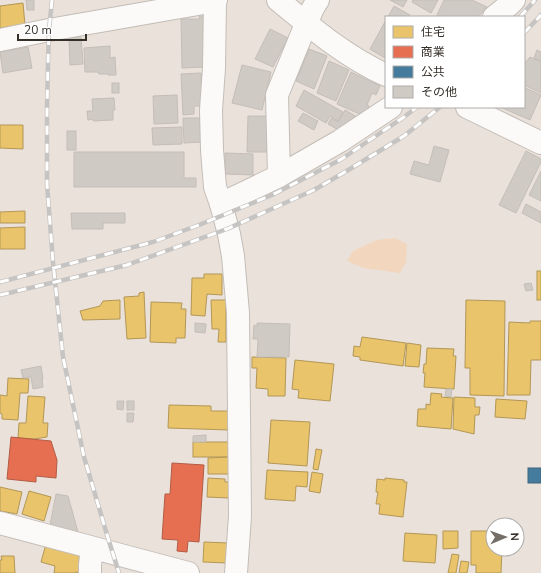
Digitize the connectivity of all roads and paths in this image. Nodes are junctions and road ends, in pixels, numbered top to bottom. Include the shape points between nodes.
1 (278, 0) edge
2 (318, 0) edge
3 (216, 1) edge
4 (306, 24) junction
5 (0, 40) edge
6 (385, 75) edge
7 (390, 108) edge
8 (469, 108) edge
9 (541, 143) edge
10 (279, 176) junction
11 (221, 204) junction
12 (0, 523) edge
13 (92, 548) junction
14 (90, 573) edge
15 (188, 573) edge
16 (236, 573) edge

1 - 4 street
2 - 4 street
3 - 5 street
3 - 11 street via 211,110 215,187
4 - 6 street via 341,50
4 - 10 street via 276,95
7 - 10 street
8 - 9 street
10 - 11 street
11 - 16 street via 233,256 238,313 240,516
12 - 13 street
13 - 14 street
13 - 15 street

